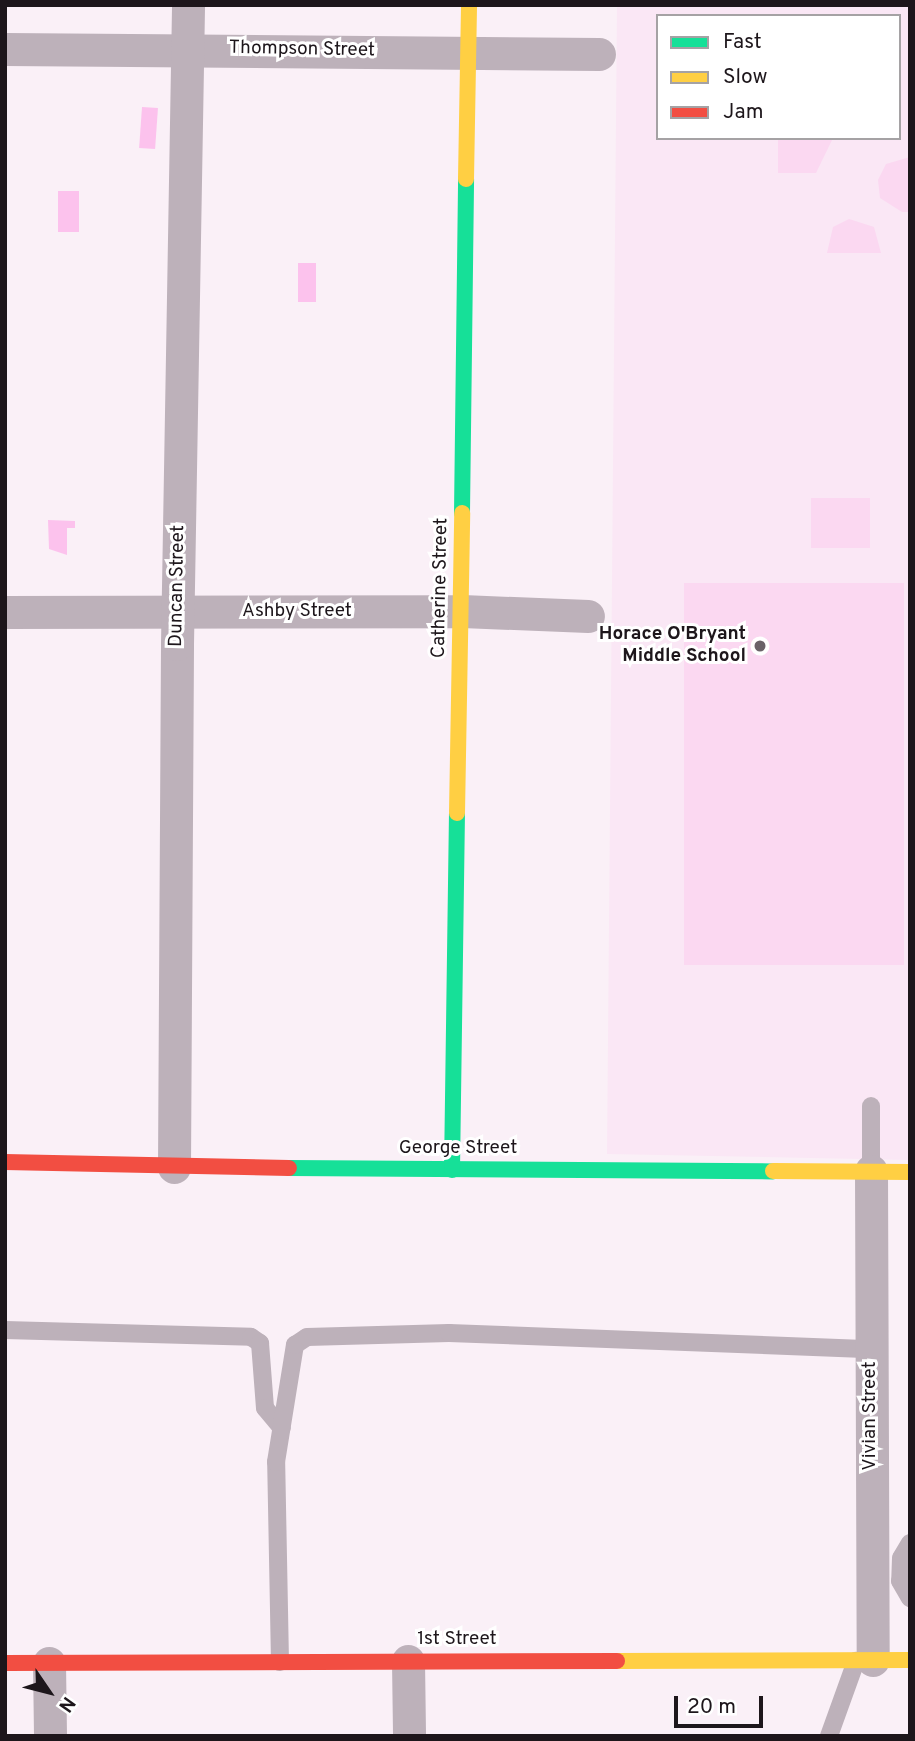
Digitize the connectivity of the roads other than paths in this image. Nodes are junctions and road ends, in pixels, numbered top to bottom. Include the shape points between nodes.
1 (188, 5) edge
2 (468, 5) edge
3 (187, 47) junction
4 (5, 49) edge
5 (468, 54) junction
6 (598, 54) dead end
7 (462, 611) junction
8 (5, 612) edge
9 (177, 612) junction
10 (588, 616) dead end
11 (871, 1106) dead end
12 (5, 1162) edge
13 (174, 1167) junction
14 (452, 1170) junction
15 (871, 1171) junction
16 (910, 1172) edge
17 (5, 1330) edge
18 (871, 1349) junction
19 (282, 1428) junction
20 (910, 1543) edge
21 (910, 1598) edge
22 (910, 1660) edge
23 (408, 1661) junction
24 (864, 1661) junction
25 (280, 1662) junction
26 (5, 1663) edge
27 (48, 1663) junction
28 (50, 1736) edge
29 (409, 1736) edge
30 (829, 1736) edge

1 - 3 street, Duncan Street
2 - 5 street, Catherine Street
3 - 4 street, Thompson Street
3 - 5 street, Thompson Street
3 - 9 street, Duncan Street
5 - 6 street, Thompson Street
5 - 7 street, Catherine Street
7 - 9 street, Ashby Street
7 - 10 street, Ashby Street
7 - 14 street, Catherine Street
8 - 9 street, Ashby Street
9 - 13 street, Duncan Street
11 - 15 lane
12 - 13 street, George Street
13 - 14 street, George Street
14 - 15 street, George Street
15 - 16 street, George Street
15 - 18 street, Vivian Street
17 - 19 lane via 251,1337 260,1343 265,1408
18 - 19 lane via 449,1333 307,1337 295,1345
18 - 24 street, Vivian Street
19 - 25 lane via 276,1462
20 - 21 lane via 901,1558 900,1581
22 - 24 street, 1st Street
23 - 24 street, 1st Street
23 - 25 street, 1st Street
23 - 29 street
24 - 30 lane, Vivian Street
25 - 27 street, 1st Street
26 - 27 street, 1st Street
27 - 28 street

